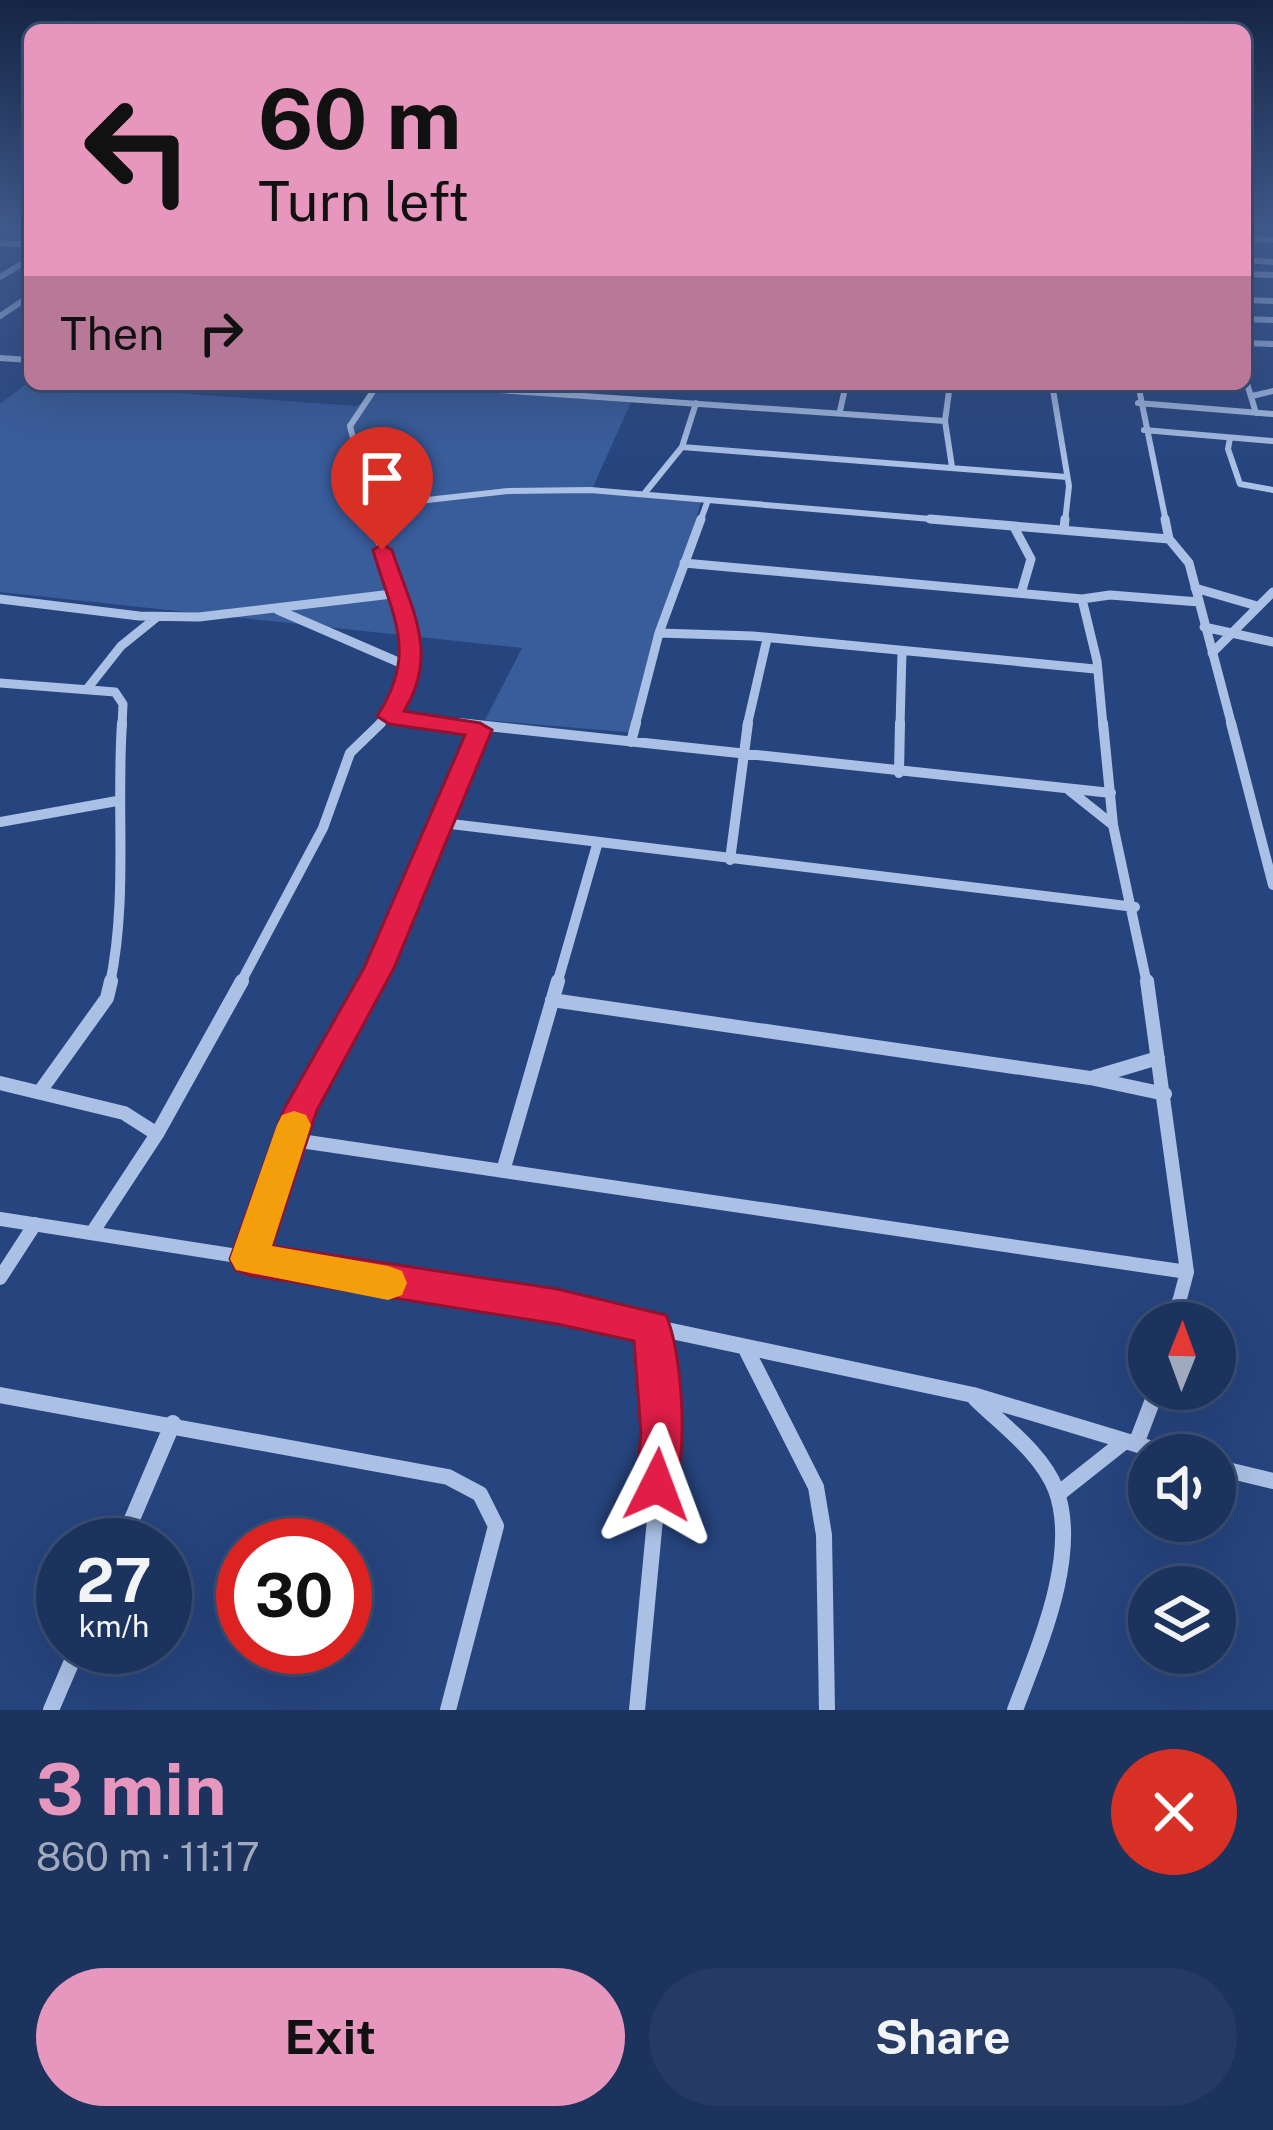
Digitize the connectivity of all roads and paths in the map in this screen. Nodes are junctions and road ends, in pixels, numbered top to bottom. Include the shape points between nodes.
1 (374, 390) edge
2 (568, 390) edge
3 (845, 390) edge
4 (949, 390) edge
5 (1053, 390) edge
6 (1138, 390) edge
7 (1250, 390) edge
8 (1273, 391) edge
9 (1252, 396) junction
10 (1138, 403) junction
11 (696, 404) junction
12 (840, 411) junction
13 (1256, 413) junction
14 (1273, 415) edge
15 (945, 421) junction
16 (1144, 430) junction
17 (1230, 438) junction
18 (1273, 441) edge
19 (682, 448) junction
20 (952, 466) junction
21 (1067, 478) junction
22 (1273, 490) edge
23 (644, 494) junction
24 (708, 500) junction
25 (373, 506) junction
26 (1014, 527) junction
27 (1064, 529) junction
28 (1169, 539) junction
29 (684, 563) junction
30 (1195, 588) junction
31 (1022, 590) junction
32 (1273, 592) edge
33 (392, 593) junction
34 (1082, 598) junction
35 (0, 599) edge
36 (1199, 602) junction
37 (1257, 606) junction
38 (278, 610) junction
39 (139, 616) junction
40 (157, 617) junction
41 (1204, 627) junction
42 (142, 628) junction
43 (1231, 632) junction
44 (659, 633) junction
45 (767, 639) junction
46 (1273, 642) edge
47 (902, 652) junction
48 (1212, 653) junction
49 (412, 668) junction
50 (1095, 669) junction
51 (0, 682) edge
52 (87, 689) junction
53 (389, 716) junction
54 (480, 730) junction
55 (631, 742) junction
56 (743, 754) junction
57 (899, 773) junction
58 (1069, 790) junction
59 (1112, 793) junction
60 (117, 801) junction
61 (0, 822) edge
62 (443, 823) junction
63 (1112, 825) junction
64 (1269, 841) edge
65 (597, 845) junction
66 (730, 860) junction
67 (1273, 885) edge
68 (1135, 907) junction
69 (552, 1000) junction
70 (1158, 1058) junction
71 (1090, 1078) junction
72 (0, 1083) edge
73 (41, 1090) junction
74 (1165, 1094) junction
75 (158, 1134) junction
76 (287, 1139) junction
77 (503, 1171) junction
78 (0, 1219) edge
79 (34, 1224) junction
80 (92, 1233) junction
81 (249, 1259) junction
82 (1187, 1272) junction
83 (0, 1278) edge
84 (1179, 1302) edge
85 (652, 1328) junction
86 (746, 1349) junction
87 (0, 1395) edge
88 (973, 1395) junction
89 (173, 1423) junction
90 (1128, 1442) edge
91 (1128, 1445) edge
92 (1236, 1472) edge
93 (1273, 1481) edge
94 (1058, 1494) junction
95 (133, 1518) edge
96 (66, 1674) edge
97 (51, 1710) edge
98 (448, 1710) edge
99 (638, 1710) edge
100 (827, 1710) edge
101 (1015, 1710) edge

1 - 25 street via 350,426
2 - 11 street
3 - 12 street
4 - 15 street
5 - 21 street
6 - 10 street
7 - 9 street
8 - 9 street
9 - 13 street
10 - 13 street
10 - 16 street
11 - 12 street
11 - 19 street
12 - 15 street
13 - 14 street
15 - 20 street
16 - 17 street
16 - 28 street
17 - 18 street
17 - 22 street via 1240,484
19 - 20 street
19 - 23 street
20 - 21 street
21 - 27 street
23 - 24 street
23 - 25 street via 522,490
24 - 26 street
24 - 29 street
25 - 33 street
26 - 27 street
26 - 31 street via 1031,559
27 - 28 street
28 - 30 street via 1189,563
29 - 31 street
29 - 44 street
30 - 36 street
30 - 37 street
31 - 34 street
32 - 37 street
33 - 38 street
33 - 49 street
34 - 36 street
34 - 50 street
35 - 39 street
36 - 41 street
37 - 43 street
38 - 40 street
38 - 49 street via 380,647
39 - 40 street
39 - 42 street
40 - 42 street
41 - 43 street
41 - 48 street
42 - 52 street
43 - 46 street
43 - 48 street
44 - 45 street
44 - 55 street
45 - 47 street
45 - 56 street
47 - 50 street
47 - 57 street
48 - 64 street
49 - 53 street
50 - 59 street
51 - 52 street
52 - 60 street via 116,692 123,704
53 - 54 street
53 - 75 street via 350,753 315,845
54 - 55 street
54 - 62 street
55 - 56 street
56 - 57 street
56 - 66 street
57 - 58 street
58 - 59 street
58 - 63 street
59 - 63 street
60 - 61 street
60 - 73 street via 122,919 107,998
62 - 65 street
62 - 76 street via 379,968
63 - 68 street
64 - 67 street
65 - 66 street
65 - 69 street
66 - 68 street
68 - 70 street
69 - 71 street
69 - 77 street
70 - 71 street
70 - 74 street
71 - 74 street
72 - 73 street
73 - 75 street via 124,1113
74 - 82 street
75 - 80 street
76 - 77 street
76 - 81 street
77 - 82 street
78 - 79 street
79 - 80 street
79 - 83 street
80 - 81 street
81 - 85 street
82 - 84 street
85 - 86 street
85 - 99 street via 661,1433
86 - 88 street
86 - 100 street via 816,1487
87 - 89 street
88 - 90 street
88 - 94 street
89 - 95 street
89 - 98 street via 448,1477 480,1494 496,1526
91 - 94 street
92 - 93 street
94 - 101 street via 1043,1634
96 - 97 street

